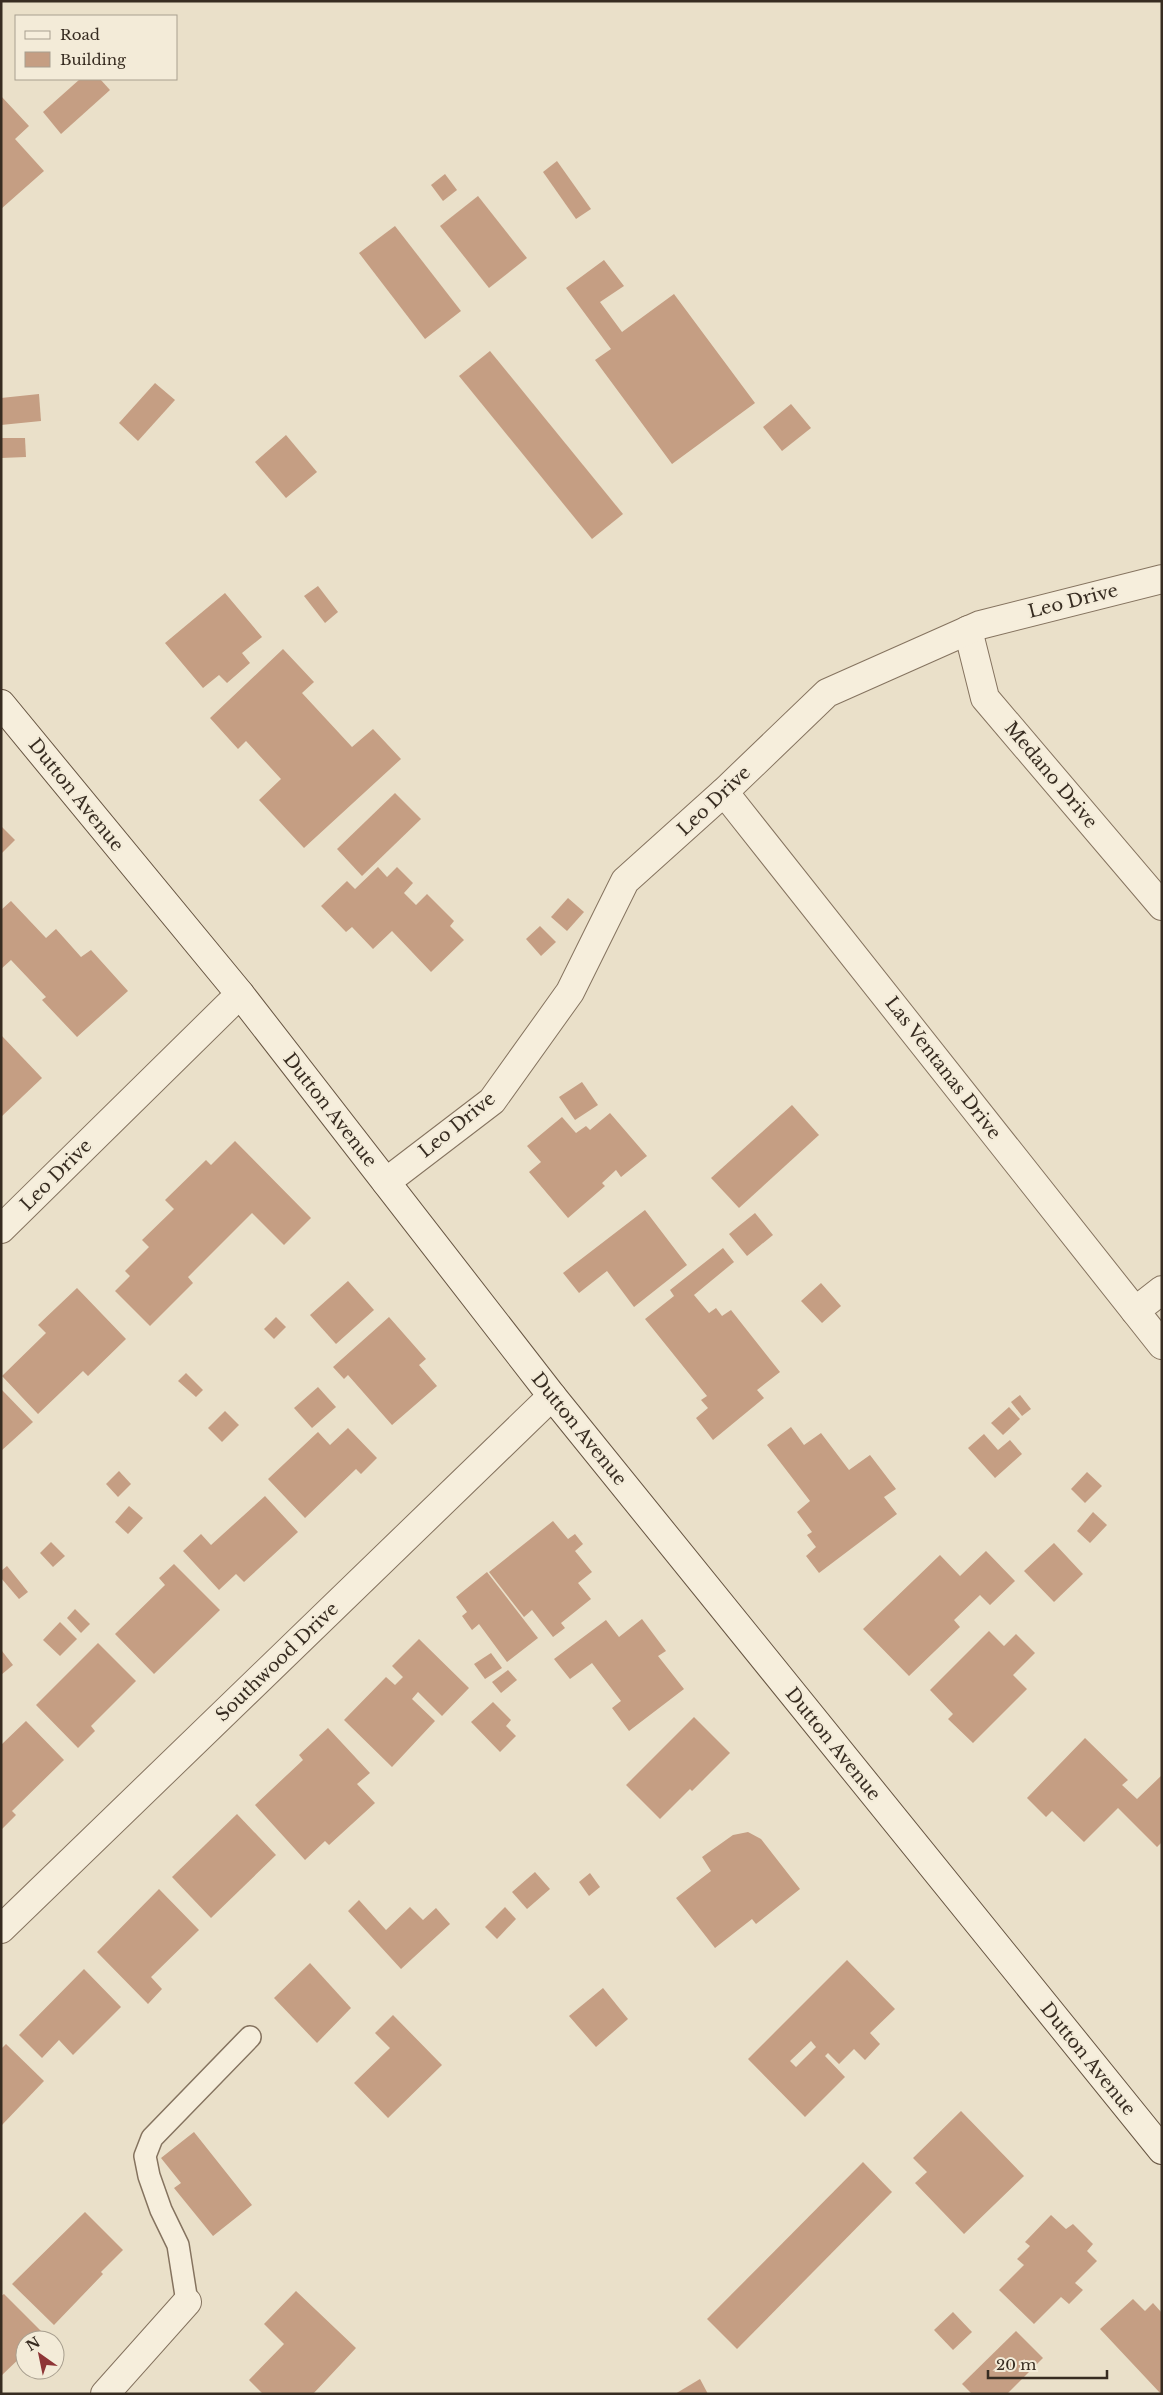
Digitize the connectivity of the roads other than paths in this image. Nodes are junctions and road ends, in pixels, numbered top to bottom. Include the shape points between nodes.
1 (1162, 579) edge
2 (968, 630) junction
3 (1, 704) edge
4 (724, 792) junction
5 (1162, 906) edge
6 (240, 994) junction
7 (386, 1182) junction
8 (1, 1229) edge
9 (1162, 1290) edge
10 (1135, 1311) junction
11 (1162, 1345) edge
12 (552, 1396) junction
13 (1, 1929) edge
14 (250, 2037) dead end
15 (1162, 2150) edge
16 (187, 2302) joint
17 (105, 2394) edge

1 - 2 street, Leo Drive via 980,624
2 - 4 street, Leo Drive via 826,693
2 - 5 street, Medano Drive via 985,698
3 - 6 street, Dutton Avenue
4 - 7 street, Leo Drive via 625,881 570,992 492,1101
4 - 10 street, Las Ventanas Drive
6 - 7 street, Dutton Avenue
6 - 8 street, Leo Drive
7 - 12 street, Dutton Avenue
9 - 10 street
10 - 11 street, Las Ventanas Drive
12 - 13 street, Southwood Drive
12 - 15 street, Dutton Avenue
14 - 16 lane via 152,2138 145,2156 161,2210 178,2245
16 - 17 street

